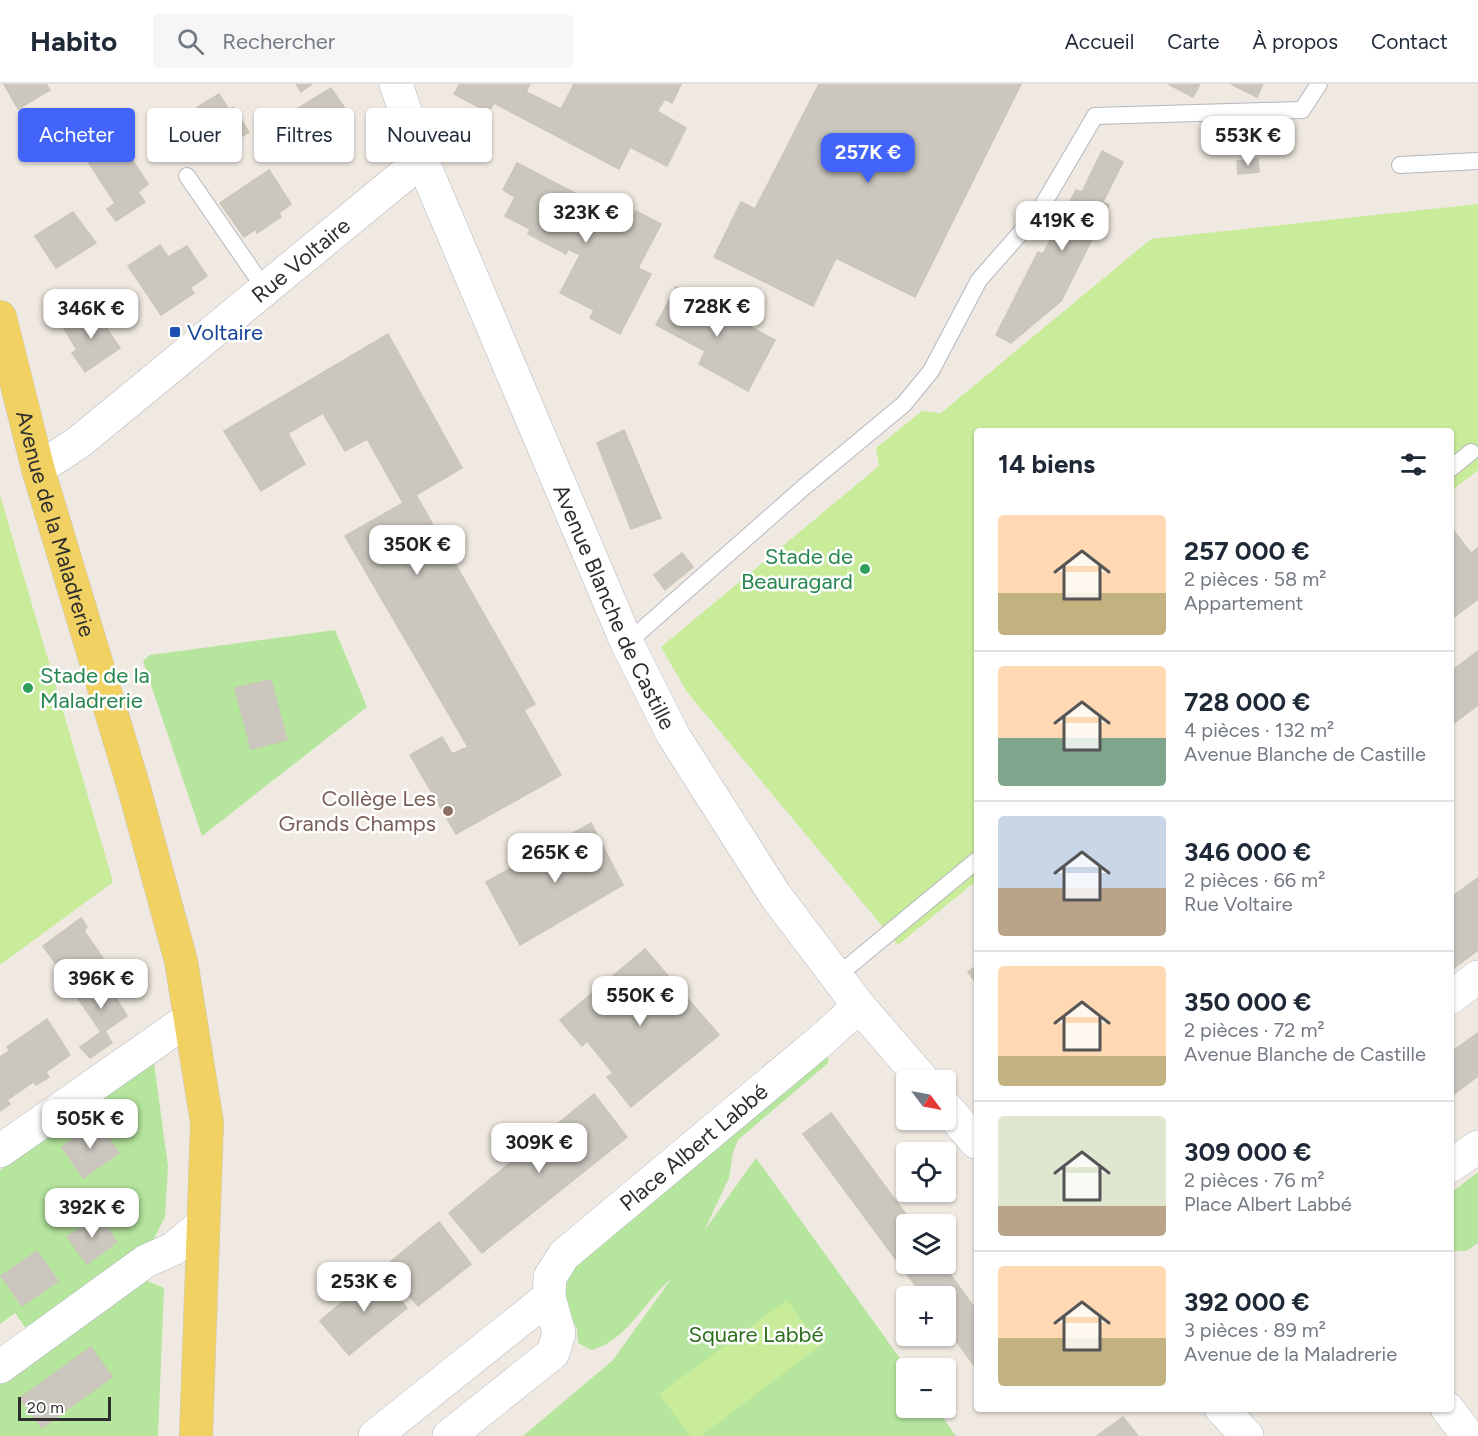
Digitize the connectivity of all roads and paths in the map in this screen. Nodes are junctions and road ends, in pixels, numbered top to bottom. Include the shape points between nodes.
1 (396, 84) edge
2 (1319, 84) edge
3 (404, 108) edge
4 (1478, 160) edge
5 (420, 162) edge
6 (423, 162) edge
7 (1400, 165) dead end
8 (187, 176) dead end
9 (265, 289) junction
10 (0, 317) edge
11 (1471, 452) dead end
12 (1454, 466) edge
13 (38, 469) junction
14 (627, 643) junction
15 (974, 863) edge
16 (837, 976) junction
17 (1478, 977) edge
18 (1454, 995) edge
19 (859, 1006) junction
20 (190, 1018) junction
21 (913, 1070) edge
22 (1478, 1147) edge
23 (0, 1150) edge
24 (1454, 1164) edge
25 (203, 1224) junction
26 (549, 1297) junction
27 (0, 1367) edge
28 (1225, 1412) edge
29 (1450, 1412) edge
30 (196, 1436) edge
31 (375, 1436) edge
32 (449, 1436) edge
33 (1247, 1436) edge
34 (1468, 1436) edge

1 - 3 street, Avenue Blanche de Castille
2 - 14 lane via 1302,110 1095,116 1038,213 979,280 930,371 903,404
4 - 7 lane
5 - 9 street, Rue Voltaire
6 - 14 street, Avenue Blanche de Castille
8 - 9 lane
9 - 13 street, Rue Voltaire via 79,442
10 - 13 main road, Avenue de la Maladrerie
11 - 12 lane
13 - 20 main road, Avenue de la Maladrerie via 142,819 181,961
14 - 16 street, Avenue Blanche de Castille via 673,735 775,895
15 - 16 lane
16 - 19 street, Avenue Blanche de Castille
17 - 18 street
19 - 21 street, Avenue Blanche de Castille
19 - 26 street, Place Albert Labbé via 564,1255 550,1277
20 - 23 street
20 - 25 main road, Avenue de la Maladrerie via 207,1123
22 - 24 street
25 - 27 street via 173,1249 146,1261
25 - 30 main road, Avenue de la Maladrerie
26 - 31 street
26 - 32 street, Place Albert Labbé via 559,1333 553,1353
28 - 33 street
29 - 34 street

